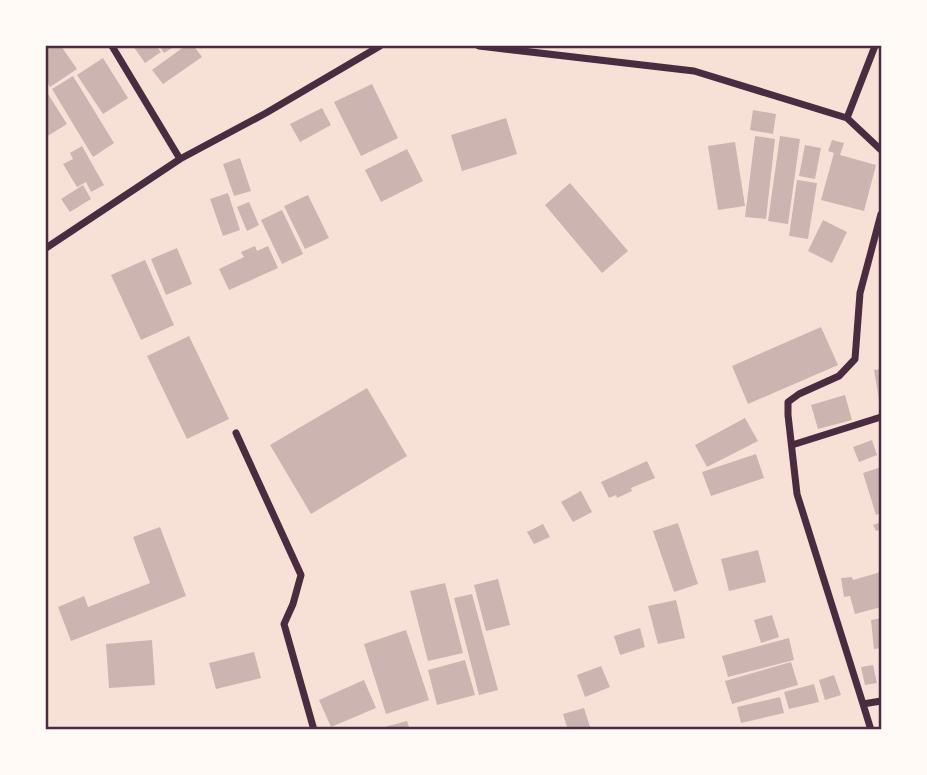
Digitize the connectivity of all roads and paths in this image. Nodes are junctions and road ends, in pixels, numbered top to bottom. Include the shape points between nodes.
1 (112, 46) edge
2 (380, 46) edge
3 (479, 46) edge
4 (875, 46) edge
5 (847, 118) junction
6 (881, 150) edge
7 (180, 159) junction
8 (881, 214) edge
9 (46, 248) edge
10 (881, 417) edge
11 (236, 433) dead end
12 (792, 445) junction
13 (881, 701) edge
14 (863, 704) junction
15 (314, 730) edge
16 (871, 730) edge

1 - 7 street
2 - 7 street
3 - 5 street via 694,71
4 - 5 street
5 - 6 street
7 - 9 street
8 - 12 street via 860,293 855,359 839,376 788,402
10 - 12 street
11 - 15 street via 301,575 284,624
12 - 14 street via 797,494
13 - 14 street
14 - 16 street

